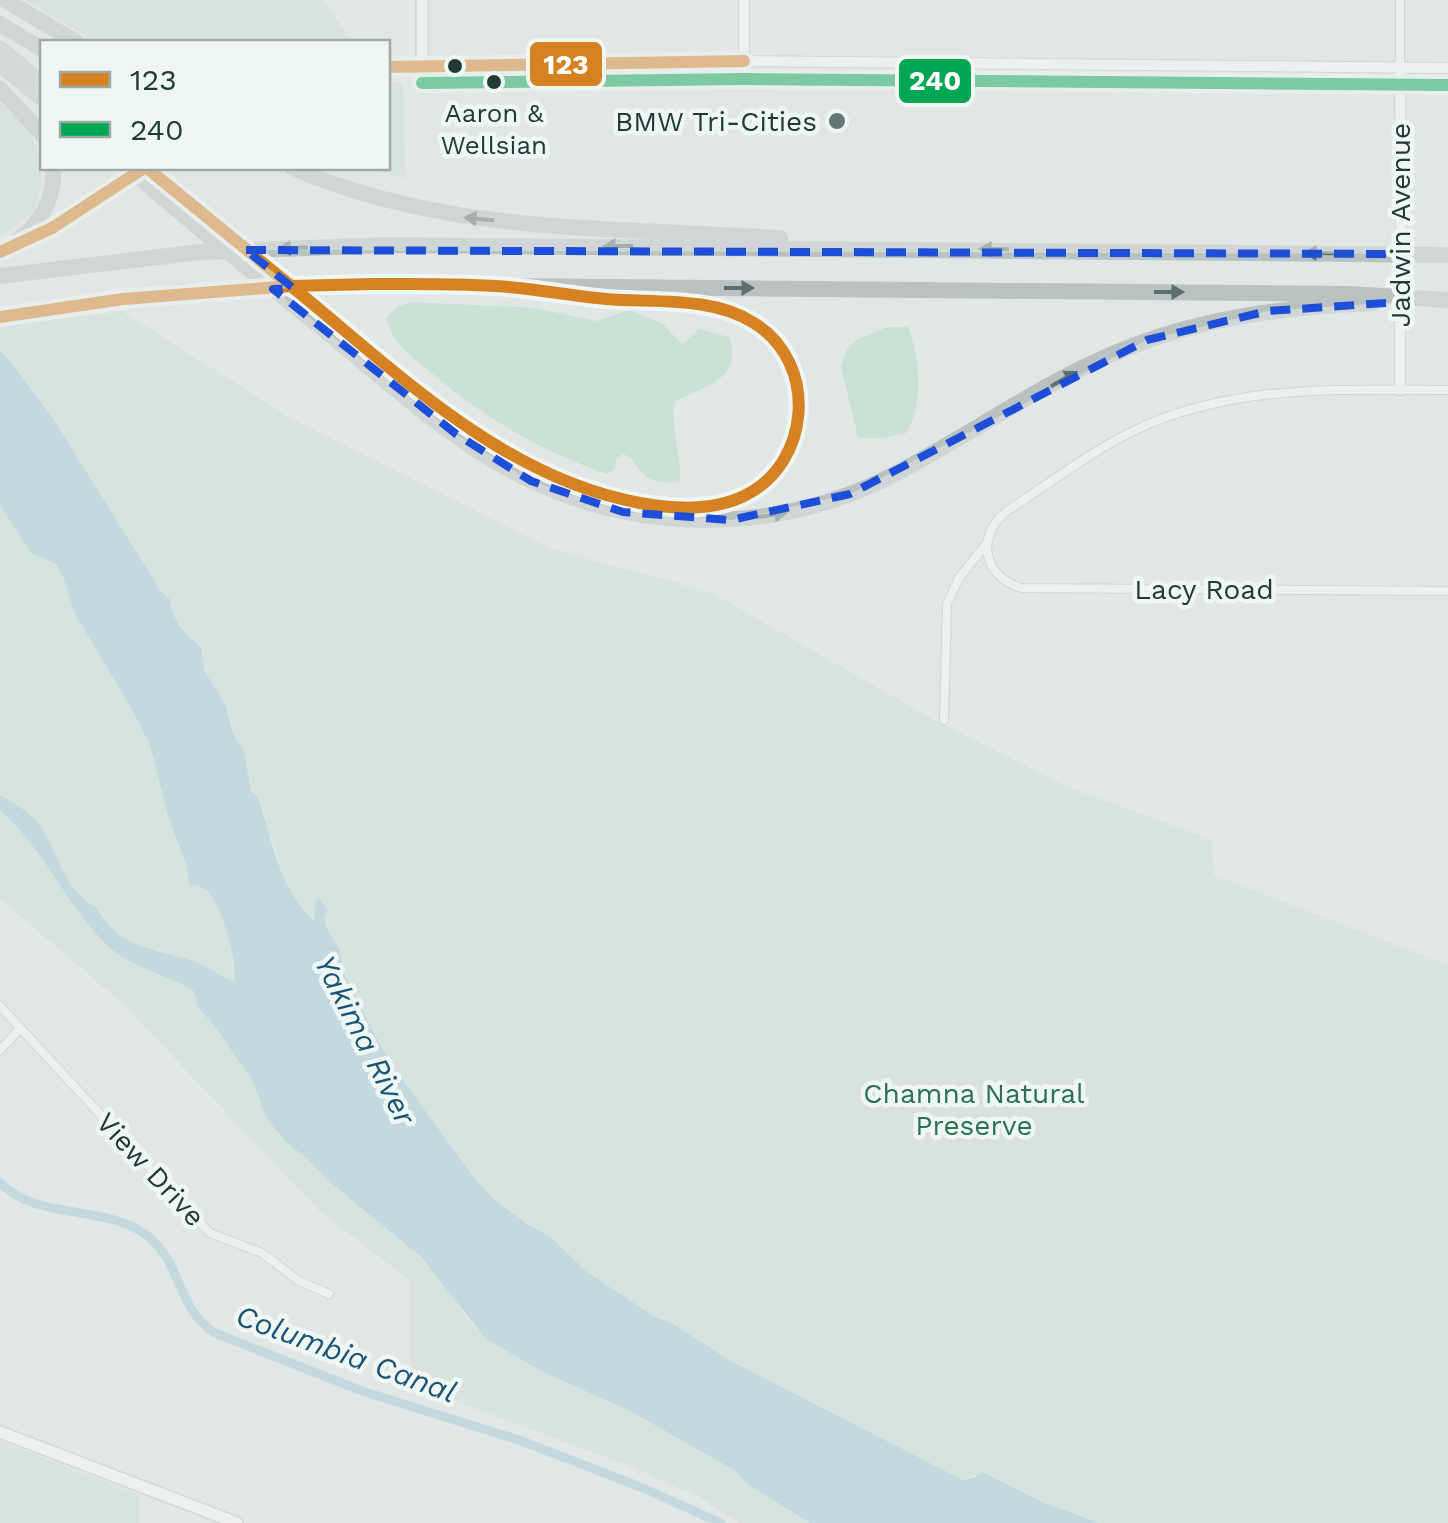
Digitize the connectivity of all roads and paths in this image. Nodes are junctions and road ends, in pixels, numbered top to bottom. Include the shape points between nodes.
1 (5, 0) edge
2 (422, 0) edge
3 (744, 0) edge
4 (1400, 0) edge
5 (0, 24) edge
6 (73, 40) edge
7 (40, 47) edge
8 (0, 48) edge
9 (744, 62) junction
10 (0, 65) edge
11 (422, 66) junction
12 (390, 67) edge
13 (1400, 68) junction
14 (1448, 68) edge
15 (40, 81) edge
16 (0, 89) edge
17 (40, 97) edge
18 (40, 132) edge
19 (53, 170) edge
20 (137, 170) edge
21 (139, 170) edge
22 (299, 170) edge
23 (925, 248) junction
24 (1, 251) edge
25 (1448, 253) edge
26 (3, 275) edge
27 (502, 286) junction
28 (1447, 300) edge
29 (0, 317) edge
30 (319, 318) junction
31 (1400, 390) junction
32 (1448, 390) edge
33 (986, 544) junction
34 (1448, 590) edge
35 (944, 720) dead end
36 (0, 1006) edge
37 (20, 1029) junction
38 (0, 1050) edge
39 (329, 1294) dead end
40 (0, 1432) edge
41 (237, 1523) edge

1 - 6 highway
2 - 11 main road
3 - 9 street
4 - 13 street, Jadwin Avenue
5 - 7 highway
8 - 15 highway
9 - 11 street
9 - 13 street
10 - 17 highway
11 - 12 main road
13 - 14 street
13 - 31 street, Jadwin Avenue, bridge
16 - 18 highway
19 - 24 highway via 38,222
20 - 24 highway via 52,228
21 - 30 highway, bridge
23 -> 22 highway via 460,217 377,199
25 -> 23 highway
23 -> 26 highway via 388,244 200,252
27 -> 28 highway
27 - 29 highway via 179,292
27 - 30 highway via 717,309 755,323 782,348 796,376 799,422 788,458 748,496 711,506 642,503 574,486 485,440
30 -> 28 highway via 470,444 531,481 623,512 702,520 792,512 850,494 1082,369 1176,331 1268,311
31 - 32 street
31 - 33 street via 1268,392 1174,414 1111,443 1008,510
33 - 34 street, Lacy Road via 996,574 1022,588
33 - 35 street via 946,604
36 - 37 street, View Drive
37 - 38 street
37 - 39 street, View Drive via 210,1233 262,1253
40 - 41 main road

